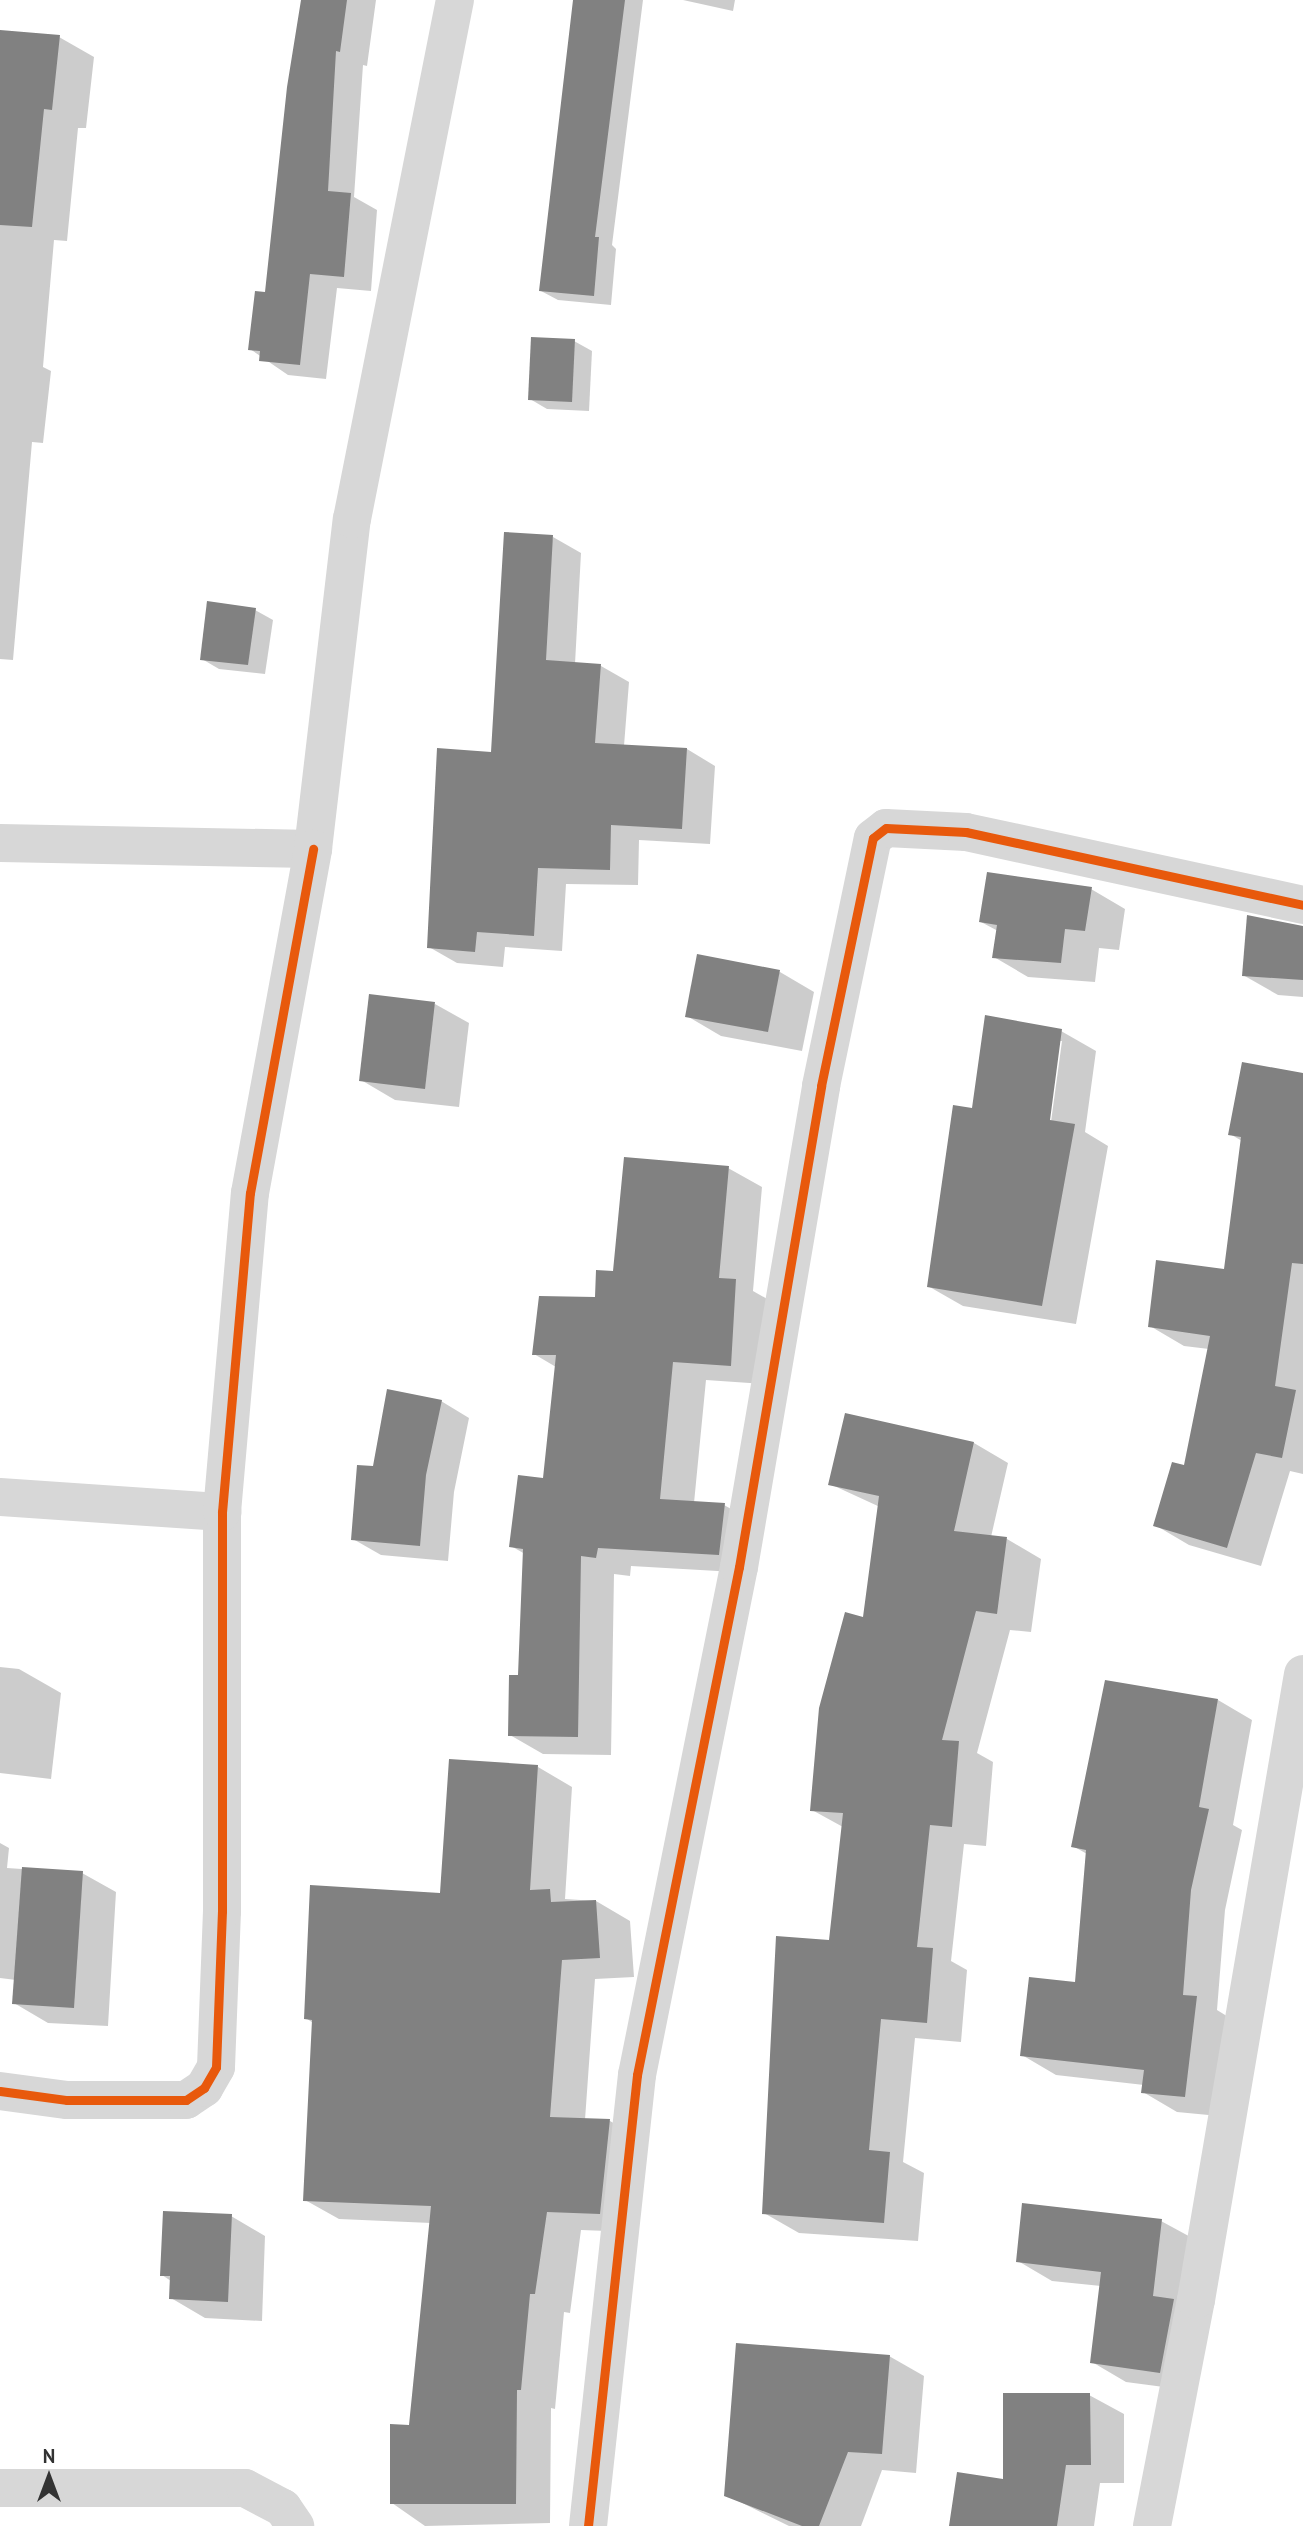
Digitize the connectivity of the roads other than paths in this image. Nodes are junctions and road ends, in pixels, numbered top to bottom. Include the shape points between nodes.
1 (455, 0) edge
2 (0, 843) edge
3 (313, 849) junction
4 (1303, 905) edge
5 (0, 1497) edge
6 (222, 1512) junction
7 (1303, 1674) edge
8 (0, 2091) edge
9 (0, 2488) edge
10 (295, 2526) edge
11 (588, 2526) edge
12 (1152, 2526) edge

1 - 3 street via 352,519
2 - 3 street
3 - 6 street via 250,1193
4 - 11 street via 966,832 886,828 873,838 821,1086 739,1567 637,2074
5 - 6 street
6 - 8 street via 222,1911 216,2067 204,2088 186,2100 66,2100
7 - 12 street via 1198,2287
9 - 10 street via 245,2488 283,2508

